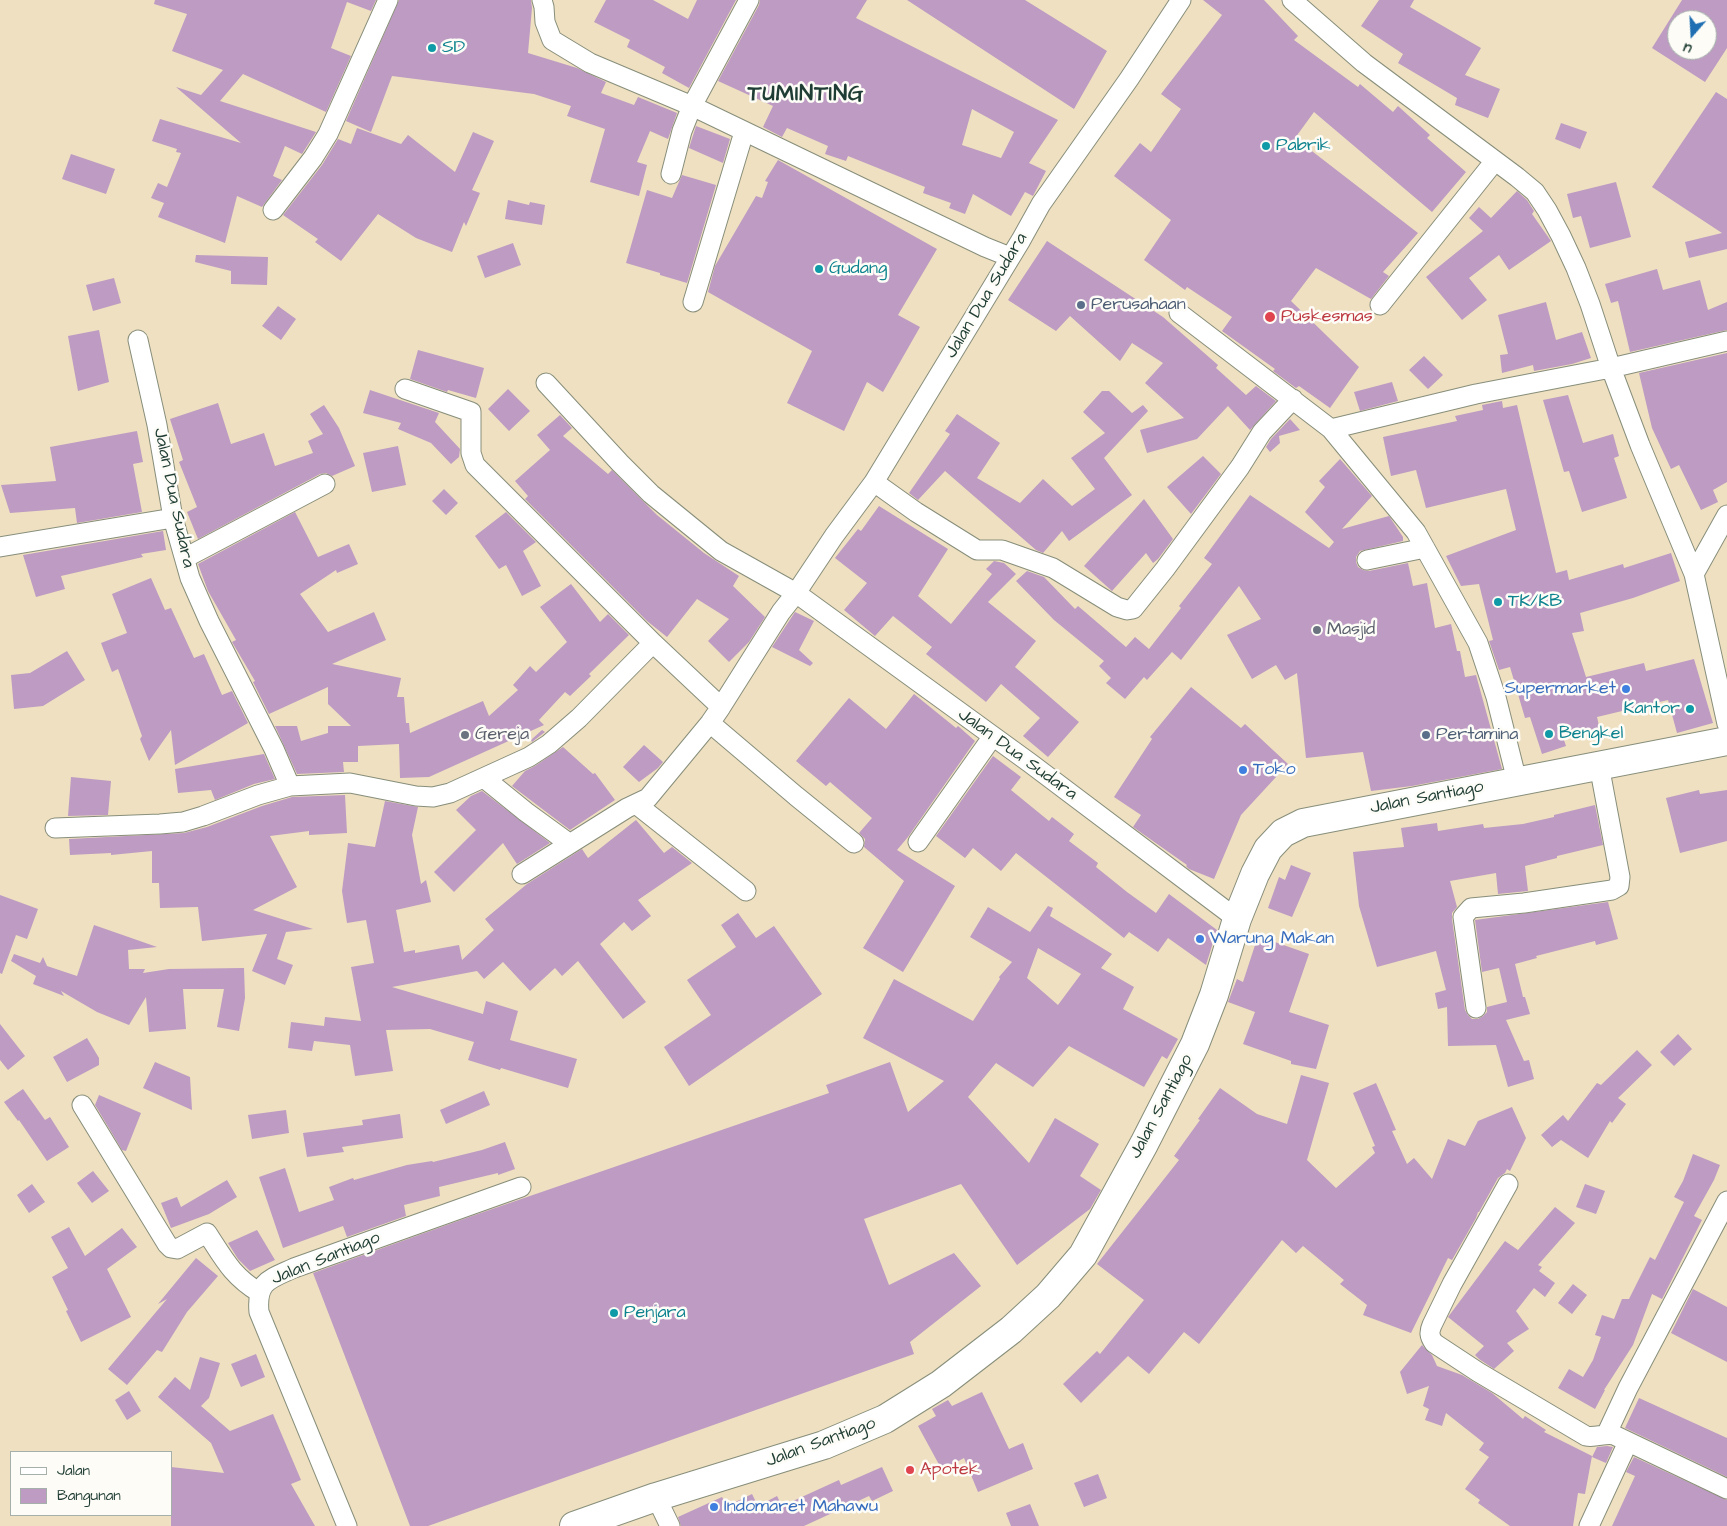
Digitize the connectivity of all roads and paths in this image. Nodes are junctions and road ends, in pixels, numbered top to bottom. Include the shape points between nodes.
1 (388, 0) edge
2 (542, 0) edge
3 (749, 0) edge
4 (1181, 0) edge
5 (1292, 0) edge
6 (692, 106) junction
7 (744, 132) junction
8 (1494, 162) junction
9 (671, 174) dead end
10 (273, 210) dead end
11 (1010, 257) junction
12 (693, 302) dead end
13 (1380, 305) dead end
14 (1179, 313) dead end
15 (138, 340) dead end
16 (1727, 341) edge
17 (1611, 368) junction
18 (546, 383) dead end
19 (405, 389) dead end
20 (1293, 399) junction
21 (1331, 429) junction
22 (874, 482) junction
23 (325, 484) dead end
24 (1727, 515) edge
25 (173, 518) junction
26 (0, 547) edge
27 (1426, 548) junction
28 (185, 558) junction
29 (1367, 560) dead end
30 (1694, 574) junction
31 (796, 593) junction
32 (654, 644) junction
33 (721, 707) junction
34 (710, 723) junction
35 (1727, 724) edge
36 (993, 736) junction
37 (1727, 741) edge
38 (1599, 765) junction
39 (484, 778) junction
40 (1517, 780) junction
41 (290, 786) junction
42 (636, 804) junction
43 (55, 828) dead end
44 (918, 842) dead end
45 (854, 843) dead end
46 (570, 844) junction
47 (522, 874) dead end
48 (746, 891) dead end
49 (1237, 918) junction
50 (1476, 1008) dead end
51 (82, 1105) dead end
52 (1508, 1184) dead end
53 (521, 1187) dead end
54 (1727, 1201) edge
55 (260, 1293) junction
56 (1607, 1433) junction
57 (1628, 1442) junction
58 (1727, 1489) edge
59 (656, 1497) junction
60 (347, 1526) edge
61 (574, 1526) edge
62 (670, 1526) edge
63 (1589, 1526) edge

1 - 10 street via 328,134
2 - 6 street via 552,40 590,64
3 - 6 street
4 - 11 street, Jalan Dua Sudara via 1041,204
5 - 8 street via 1364,63
6 - 7 street
6 - 9 street
7 - 11 street
7 - 12 street
8 - 13 street
8 - 17 street via 1535,192 1561,236 1590,304
11 - 22 street, Jalan Dua Sudara
14 - 20 street
15 - 25 street, Jalan Dua Sudara
16 - 17 street
17 - 21 street via 1476,394
17 - 30 street
18 - 31 street via 651,494 721,552
19 - 32 street via 471,412 471,453 475,465
20 - 21 street
20 - 22 street via 1262,432 1165,569 1130,610 1117,606 1053,568 1002,550 977,550
21 - 27 street
22 - 31 street, Jalan Dua Sudara
23 - 28 street
24 - 30 street
25 - 26 street
25 - 28 street, Jalan Dua Sudara
27 - 29 street
27 - 40 street via 1478,643 1496,697
28 - 41 street, Jalan Dua Sudara via 209,622 259,717
30 - 35 street
31 - 33 street, Jalan Dua Sudara
31 - 36 street, Jalan Dua Sudara
32 - 33 street
32 - 39 street via 549,744
33 - 34 street, Jalan Dua Sudara
34 - 42 street, Jalan Dua Sudara via 648,798
34 - 45 street
36 - 44 street
36 - 49 street, Jalan Dua Sudara
37 - 38 highway, Jalan Santiago
38 - 40 highway, Jalan Santiago
38 - 50 street via 1619,886 1602,892 1471,908 1463,917
39 - 41 street via 433,797 350,783
39 - 46 street
40 - 49 highway, Jalan Santiago via 1303,822 1283,833 1268,849
41 - 43 street via 183,822
42 - 46 street, Jalan Dua Sudara
42 - 48 street
46 - 47 street, Jalan Dua Sudara
49 - 59 highway, Jalan Santiago via 1214,995 1195,1044 1083,1255 1048,1296 1011,1330 941,1384 885,1419 824,1445
51 - 55 street via 167,1244 177,1249 207,1233 233,1272
52 - 56 street via 1452,1284 1432,1325 1430,1338 1478,1372 1586,1436
53 - 55 street, Jalan Santiago via 294,1268 268,1279
54 - 56 street
55 - 60 street, Jalan Santiago via 259,1312
56 - 57 street
57 - 58 street
57 - 63 street
59 - 61 highway, Jalan Santiago
59 - 62 street

